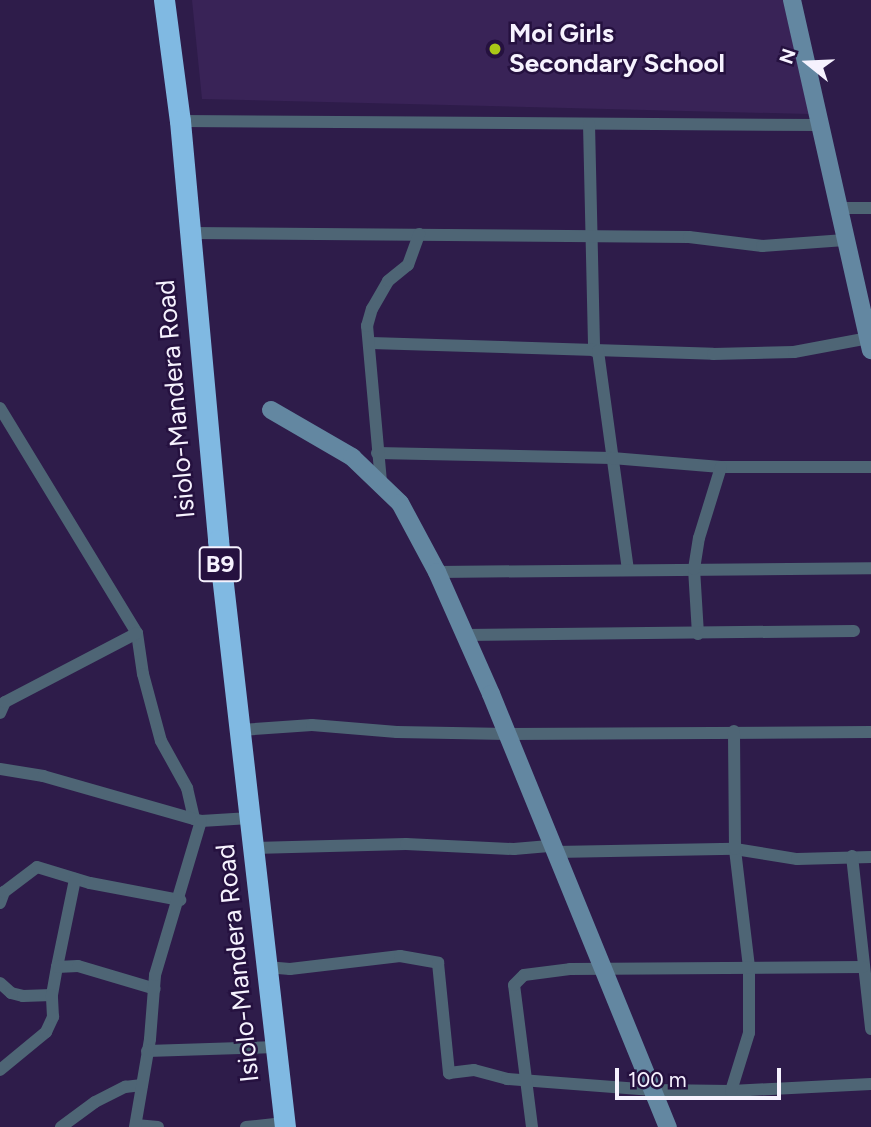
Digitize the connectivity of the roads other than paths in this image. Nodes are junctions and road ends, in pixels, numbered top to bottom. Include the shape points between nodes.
1 (164, 0) edge
2 (792, 0) edge
3 (180, 121) junction
4 (589, 124) junction
5 (819, 125) junction
6 (838, 208) junction
7 (871, 208) edge
8 (188, 233) junction
9 (419, 234) junction
10 (589, 235) junction
11 (845, 240) junction
12 (867, 316) edge
13 (371, 343) junction
14 (870, 344) edge
15 (596, 351) junction
16 (0, 408) edge
17 (271, 410) dead end
18 (377, 453) junction
19 (612, 458) junction
20 (722, 467) junction
21 (871, 467) edge
22 (381, 482) junction
23 (871, 568) edge
24 (628, 569) junction
25 (694, 569) junction
26 (437, 572) junction
27 (854, 631) dead end
28 (137, 633) junction
29 (698, 634) junction
30 (465, 635) junction
31 (0, 713) edge
32 (241, 730) junction
33 (734, 731) junction
34 (871, 732) edge
35 (507, 734) junction
36 (0, 769) edge
37 (250, 818) junction
38 (197, 820) junction
39 (254, 848) junction
40 (553, 849) junction
41 (735, 849) junction
42 (852, 856) junction
43 (871, 857) edge
44 (75, 879) junction
45 (1, 895) edge
46 (180, 900) junction
47 (57, 967) junction
48 (266, 967) junction
49 (749, 967) junction
50 (863, 967) junction
51 (603, 969) junction
52 (0, 983) edge
53 (155, 989) junction
54 (52, 995) junction
55 (871, 1029) edge
56 (276, 1047) junction
57 (147, 1051) junction
58 (0, 1070) edge
59 (528, 1081) junction
60 (871, 1084) edge
61 (142, 1085) junction
62 (653, 1090) junction
63 (731, 1091) junction
64 (284, 1125) edge
65 (136, 1126) edge
66 (61, 1127) edge
67 (158, 1127) edge
68 (246, 1127) edge
69 (532, 1127) edge
70 (668, 1127) edge

1 - 3 highway, Isiolo-Mandera Road / B9
2 - 5 main road
3 - 4 street
3 - 8 highway, Isiolo-Mandera Road / B9
4 - 5 street
4 - 10 street
5 - 6 main road
6 - 7 street
6 - 11 main road
8 - 9 street
8 - 32 highway, Isiolo-Mandera Road / B9
9 - 10 street
9 - 13 street via 408,265 388,281 372,309
10 - 11 street via 689,237 762,246
10 - 15 street
11 - 12 main road
12 - 14 main road
13 - 15 street
13 - 18 street
14 - 15 street via 794,352
15 - 19 street
16 - 28 street
17 - 22 main road via 352,457
18 - 19 street
18 - 22 street
19 - 20 street
19 - 24 street
20 - 21 street
20 - 25 street
22 - 26 main road via 400,503
23 - 25 street
24 - 25 street
24 - 26 street
25 - 29 street
26 - 30 main road
27 - 29 street
28 - 31 street via 13,697
28 - 38 street via 162,741 187,788
29 - 30 street
30 - 35 main road
32 - 35 street via 312,725
32 - 37 highway, Isiolo-Mandera Road / B9
33 - 34 street
33 - 35 street
33 - 41 street
35 - 40 main road
36 - 38 street via 43,776
37 - 38 street
37 - 39 highway, Isiolo-Mandera Road / B9
38 - 46 street
39 - 40 street via 406,844
39 - 48 highway, Isiolo-Mandera Road / B9
40 - 41 street
40 - 51 main road
41 - 42 street via 797,859
41 - 49 street
42 - 43 street
42 - 50 street
44 - 45 street via 37,867
44 - 46 street
44 - 47 street
46 - 53 street via 158,961
47 - 53 street via 78,966
47 - 54 street
48 - 56 highway, Isiolo-Mandera Road / B9
48 - 59 street via 400,956 438,963 449,1073 474,1070
49 - 50 street
49 - 51 street
49 - 63 street via 749,1033
50 - 55 street
51 - 59 street via 517,979
51 - 62 main road
52 - 54 street via 23,996
53 - 57 street
54 - 58 street via 52,1017 46,1032
56 - 57 street
56 - 64 highway, Isiolo-Mandera Road / B9
57 - 61 street
59 - 62 street
59 - 69 street
60 - 63 street
61 - 65 street
61 - 66 street via 103,1098
62 - 63 street
62 - 70 main road
64 - 68 street
65 - 67 street

